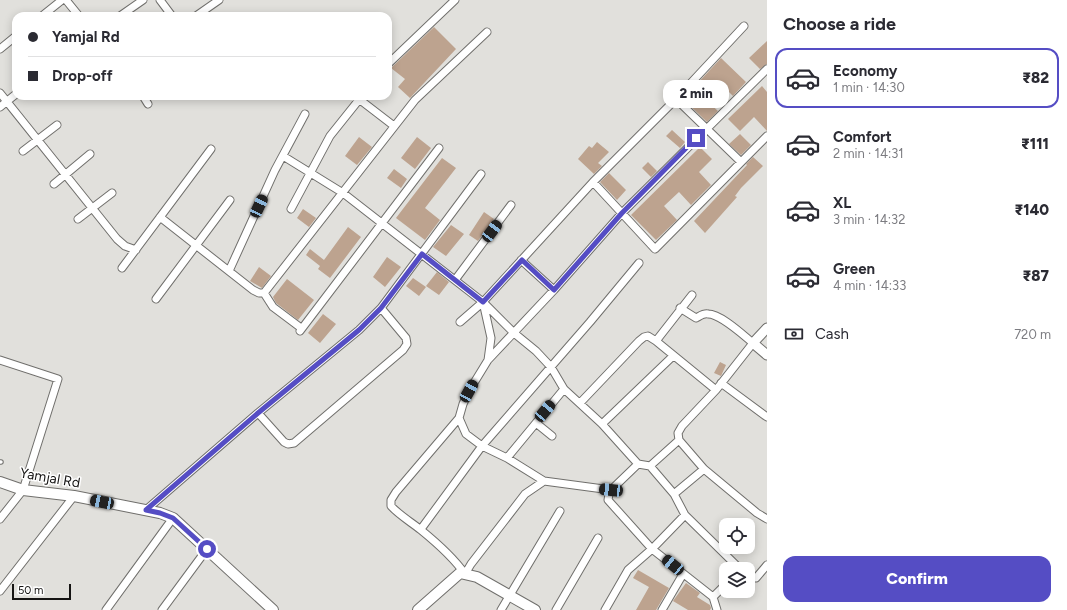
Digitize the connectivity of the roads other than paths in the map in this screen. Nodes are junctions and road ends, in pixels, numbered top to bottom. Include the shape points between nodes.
1 (62, 0) edge
2 (66, 0) edge
3 (143, 0) edge
4 (160, 0) edge
5 (219, 0) edge
6 (456, 0) edge
7 (47, 12) edge
8 (76, 12) edge
9 (126, 12) edge
10 (169, 12) edge
11 (202, 12) edge
12 (744, 26) dead end
13 (487, 32) dead end
14 (12, 39) edge
15 (0, 49) edge
16 (392, 60) edge
17 (767, 69) edge
18 (0, 93) edge
19 (12, 97) edge
20 (676, 99) junction
21 (146, 100) edge
22 (357, 100) edge
23 (363, 100) edge
24 (6, 101) junction
25 (148, 104) dead end
26 (0, 106) edge
27 (305, 114) dead end
28 (57, 125) dead end
29 (394, 126) junction
30 (707, 128) junction
31 (767, 136) edge
32 (38, 140) junction
33 (439, 148) dead end
34 (211, 149) dead end
35 (24, 152) dead end
36 (90, 154) dead end
37 (283, 156) junction
38 (741, 162) junction
39 (310, 172) junction
40 (65, 174) junction
41 (481, 174) dead end
42 (594, 182) junction
43 (54, 184) dead end
44 (112, 193) dead end
45 (343, 193) junction
46 (230, 200) dead end
47 (511, 205) dead end
48 (92, 208) junction
49 (291, 209) dead end
50 (622, 213) junction
51 (160, 217) junction
52 (78, 219) dead end
53 (382, 223) junction
54 (196, 245) junction
55 (136, 250) junction
56 (422, 254) junction
57 (522, 260) junction
58 (639, 263) dead end
59 (122, 268) dead end
60 (229, 271) junction
61 (455, 280) junction
62 (554, 290) junction
63 (264, 292) junction
64 (692, 295) dead end
65 (156, 299) dead end
66 (483, 302) junction
67 (381, 308) junction
68 (680, 308) junction
69 (460, 322) dead end
70 (767, 328) edge
71 (514, 333) junction
72 (656, 341) junction
73 (753, 342) junction
74 (767, 355) edge
75 (673, 356) junction
76 (0, 360) edge
77 (488, 360) junction
78 (551, 367) junction
79 (721, 383) junction
80 (564, 389) junction
81 (716, 390) junction
82 (580, 403) junction
83 (258, 413) junction
84 (767, 417) edge
85 (459, 418) junction
86 (536, 423) junction
87 (602, 424) junction
88 (552, 436) dead end
89 (679, 440) junction
90 (482, 446) junction
91 (507, 458) junction
92 (638, 464) junction
93 (650, 466) junction
94 (704, 469) junction
95 (544, 481) junction
96 (0, 482) edge
97 (23, 490) junction
98 (611, 490) junction
99 (674, 494) junction
100 (74, 496) junction
101 (146, 510) junction
102 (560, 511) dead end
103 (685, 515) junction
104 (173, 518) junction
105 (0, 519) edge
106 (767, 519) edge
107 (421, 530) junction
108 (598, 538) dead end
109 (207, 549) junction
110 (652, 549) junction
111 (733, 562) edge
112 (767, 565) edge
113 (465, 574) junction
114 (683, 574) junction
115 (755, 578) edge
116 (0, 591) edge
117 (719, 591) edge
118 (510, 597) junction
119 (713, 597) junction
120 (106, 610) edge
121 (162, 610) edge
122 (274, 610) edge
123 (418, 610) edge
124 (500, 610) edge
125 (535, 610) edge
126 (556, 610) edge
127 (605, 610) edge
128 (662, 610) edge
129 (717, 610) edge

1 - 7 street
2 - 8 street
3 - 9 street
4 - 10 street
5 - 11 street
6 - 16 street
12 - 20 street
13 - 29 street via 415,100
14 - 15 street
17 - 30 street
18 - 24 street
19 - 24 street
20 - 30 street
20 - 42 street
21 - 25 street
22 - 39 street via 330,136
23 - 29 street
24 - 26 street
24 - 32 street
27 - 37 street
28 - 32 street
29 - 45 street
30 - 38 street
30 - 50 street
31 - 38 street
32 - 35 street
32 - 40 street
33 - 53 street
34 - 51 street
36 - 40 street
37 - 39 street
37 - 60 street
38 - 50 street via 654,249
39 - 45 street
39 - 49 street
40 - 43 street
40 - 48 street
41 - 56 street
42 - 50 street
42 - 57 street
44 - 48 street
45 - 53 street
45 - 63 street
46 - 54 street
47 - 61 street
48 - 52 street
48 - 55 street via 117,239
50 - 62 street
51 - 54 street
51 - 55 street
53 - 56 street
53 - 63 street via 301,330 273,307
54 - 60 street
54 - 65 street
55 - 59 street
56 - 61 street
56 - 67 street
57 - 62 street
57 - 66 street
58 - 78 street
60 - 63 street via 253,290
61 - 66 street
62 - 71 street
64 - 68 street
66 - 69 street
66 - 71 street
66 - 77 street via 491,338
67 - 83 street via 359,330
67 - 83 street via 406,338 407,344 403,350 294,443 284,442
68 - 72 street
68 - 73 street via 696,318 706,313 720,318
70 - 73 street
71 - 77 street
71 - 78 street
72 - 75 street
72 - 82 street via 648,336 644,337
73 - 74 street
73 - 79 street
75 - 81 street
75 - 87 street
76 - 97 street via 58,379
77 - 85 street via 469,391
78 - 80 street
78 - 90 street
79 - 81 street
79 - 84 street
80 - 82 street
80 - 86 street
81 - 89 street via 682,426 678,433
82 - 87 street
83 - 101 street
85 - 90 street via 466,434
85 - 107 street via 391,500 391,506 395,511
86 - 88 street
86 - 91 street
87 - 92 street
89 - 93 street
89 - 94 street
90 - 91 street
90 - 107 street
91 - 95 street
92 - 93 street
92 - 98 street
93 - 99 street
94 - 99 street
94 - 106 street
95 - 98 street
95 - 113 street via 525,494
96 - 97 main road, Yamjal Rd
97 - 100 main road, Yamjal Rd
97 - 105 street
98 - 110 street via 608,500
99 - 103 street
100 - 101 main road, Yamjal Rd
100 - 116 street
101 - 104 main road, Yamjal Rd
102 - 118 street
103 - 110 street
103 - 111 street
104 - 109 main road, Yamjal Rd
104 - 120 street
107 - 113 street via 455,560
108 - 126 street
109 - 121 street
109 - 122 main road, Yamjal Rd
110 - 114 street
110 - 127 street via 628,570
112 - 115 street
113 - 118 main road via 477,577
113 - 123 main road via 460,573 456,576
114 - 119 street
114 - 128 street
117 - 119 street
118 - 124 street
118 - 125 main road
119 - 129 street

